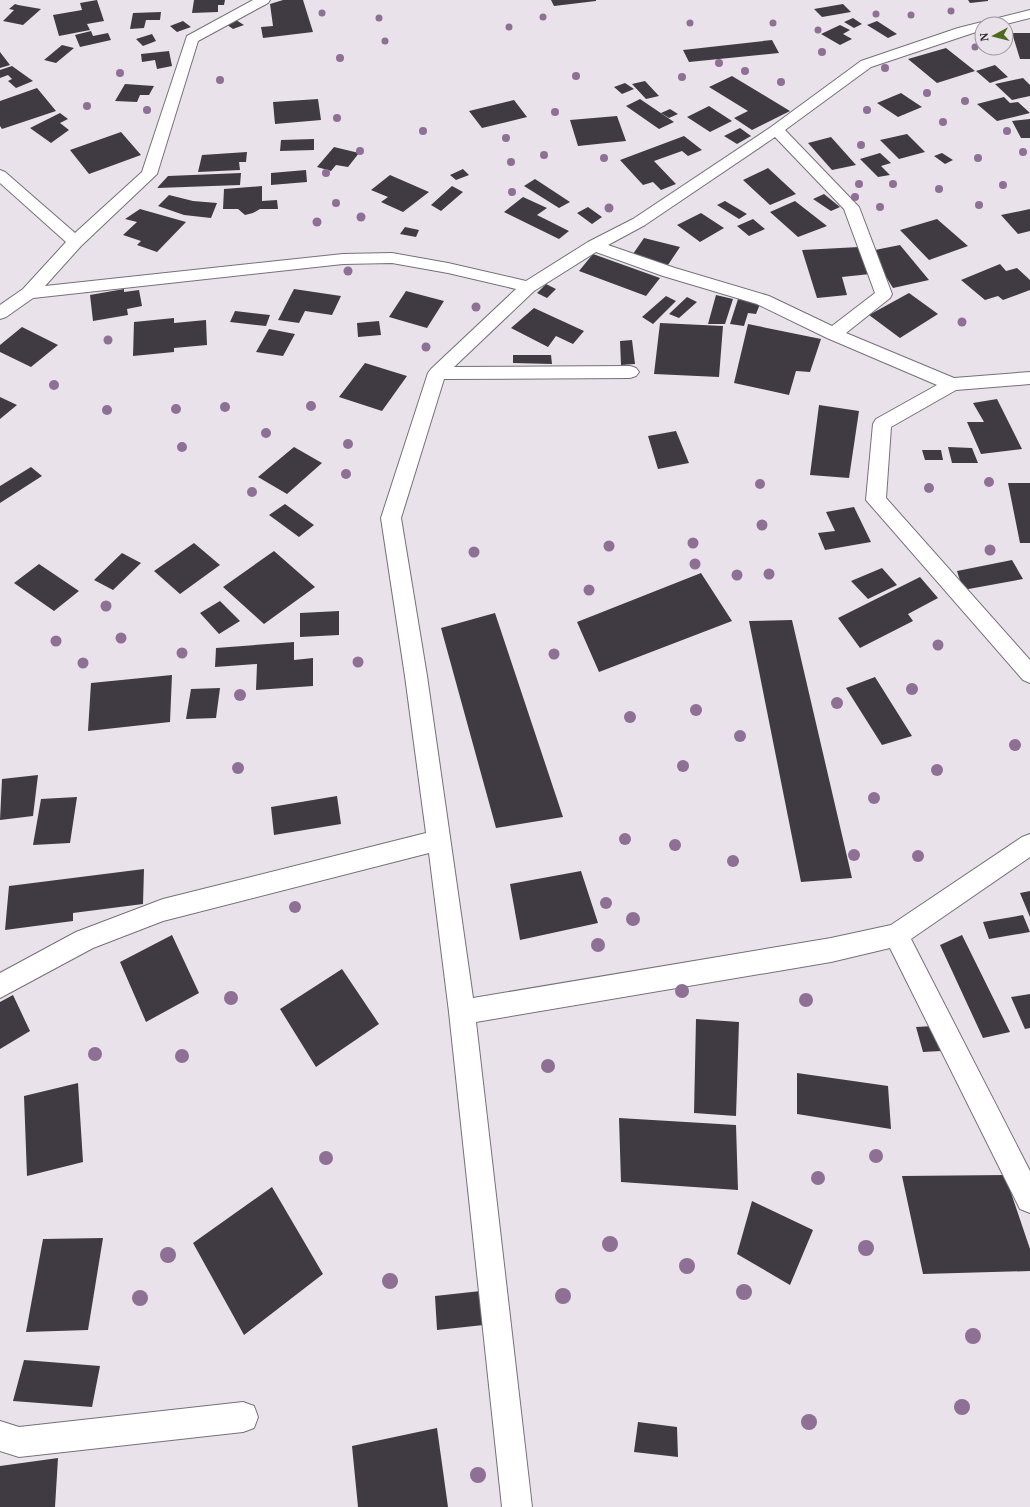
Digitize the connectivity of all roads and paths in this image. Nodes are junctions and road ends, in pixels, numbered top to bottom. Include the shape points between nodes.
1 (264, 0) edge
2 (1030, 14) edge
3 (1014, 18) edge
4 (974, 28) edge
5 (776, 130) junction
6 (0, 175) edge
7 (75, 242) junction
8 (594, 246) junction
9 (528, 287) junction
10 (29, 292) junction
11 (0, 313) edge
12 (833, 334) junction
13 (630, 372) dead end
14 (437, 373) junction
15 (1030, 378) edge
16 (952, 384) junction
17 (1030, 674) edge
18 (438, 840) junction
19 (1030, 844) edge
20 (896, 934) junction
21 (0, 986) edge
22 (462, 1012) junction
23 (1030, 1199) edge
24 (243, 1416) dead end
25 (0, 1436) edge
26 (517, 1507) edge

1 - 7 street via 192,39 149,174
2 - 3 street
4 - 5 street via 866,64
5 - 8 street via 639,222
5 - 12 street via 851,207 884,294
6 - 7 street
7 - 10 street
8 - 9 street
8 - 12 street via 763,300
9 - 10 street via 392,258 343,259
9 - 14 street
10 - 11 street
12 - 16 street
13 - 14 street
14 - 18 street via 391,518
15 - 16 street
16 - 17 street via 882,424 876,500
18 - 21 street via 163,910 84,940
18 - 22 street
19 - 20 street
20 - 22 street via 831,950
20 - 23 street
22 - 26 street
24 - 25 street via 19,1442

